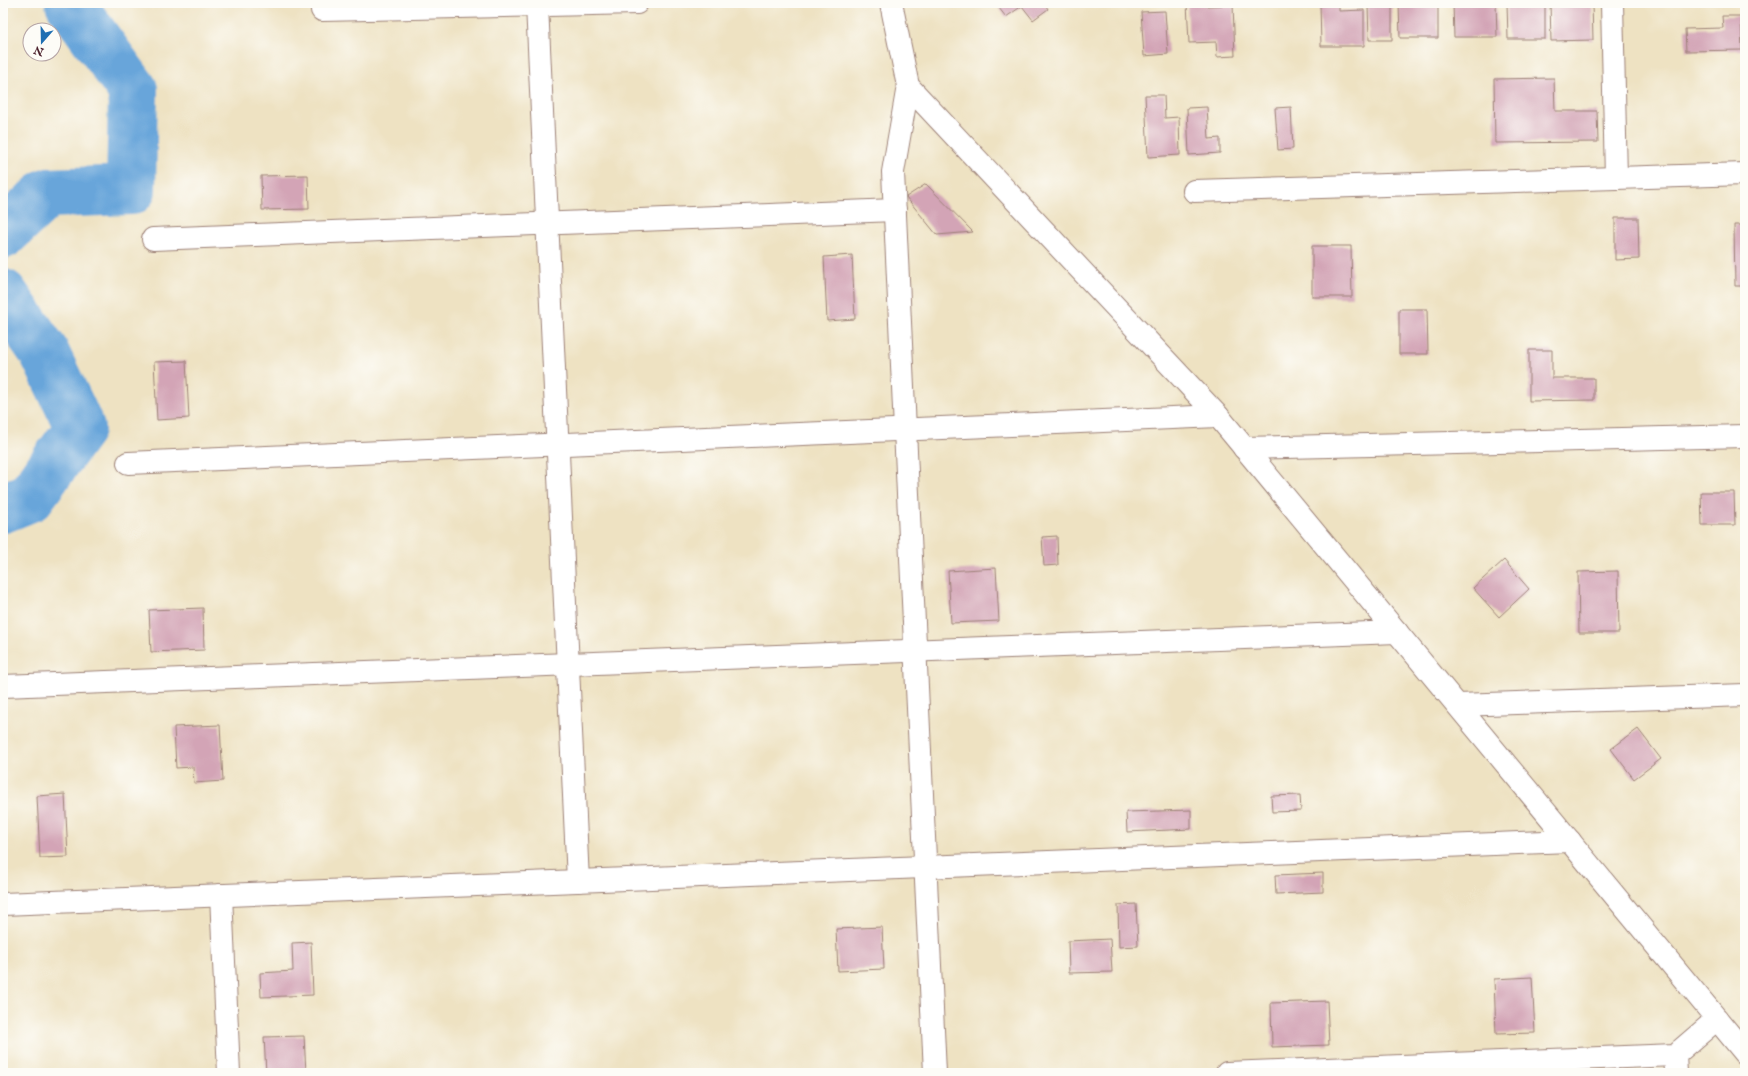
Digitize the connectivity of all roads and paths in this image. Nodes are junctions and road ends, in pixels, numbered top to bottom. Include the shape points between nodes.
1 (637, 3) edge
2 (891, 3) edge
3 (1612, 3) edge
4 (537, 5) junction
5 (322, 10) dead end
6 (908, 86) junction
7 (1745, 174) edge
8 (1616, 178) junction
9 (1194, 191) dead end
10 (895, 210) junction
11 (547, 224) junction
12 (153, 239) dead end
13 (1218, 416) junction
14 (905, 430) junction
15 (1745, 436) edge
16 (558, 444) junction
17 (1244, 448) junction
18 (128, 463) dead end
19 (1397, 632) junction
20 (915, 651) junction
21 (568, 664) junction
22 (3, 686) edge
23 (1745, 695) edge
24 (1458, 706) junction
25 (1570, 841) junction
26 (925, 867) junction
27 (578, 881) junction
28 (221, 895) junction
29 (3, 904) edge
30 (1717, 1019) junction
31 (1745, 1053) edge
32 (1676, 1064) edge
33 (229, 1073) edge
34 (935, 1073) edge
35 (1227, 1073) edge

1 - 4 street
2 - 6 street
3 - 8 street
4 - 5 street
4 - 11 street
6 - 10 street via 893,172
6 - 13 street
7 - 8 street
8 - 9 street
10 - 11 street
10 - 14 street
11 - 12 street
11 - 16 street
13 - 14 street
13 - 17 street
14 - 16 street
14 - 20 street
15 - 17 street
16 - 18 street
16 - 21 street
17 - 19 street
19 - 20 street
19 - 24 street
20 - 21 street
20 - 26 street
21 - 22 street
21 - 27 street
23 - 24 street
24 - 25 street
25 - 26 street
25 - 30 street
26 - 27 street
26 - 34 street
27 - 28 street
28 - 29 street
28 - 33 street
30 - 31 street
30 - 32 street
32 - 35 street

